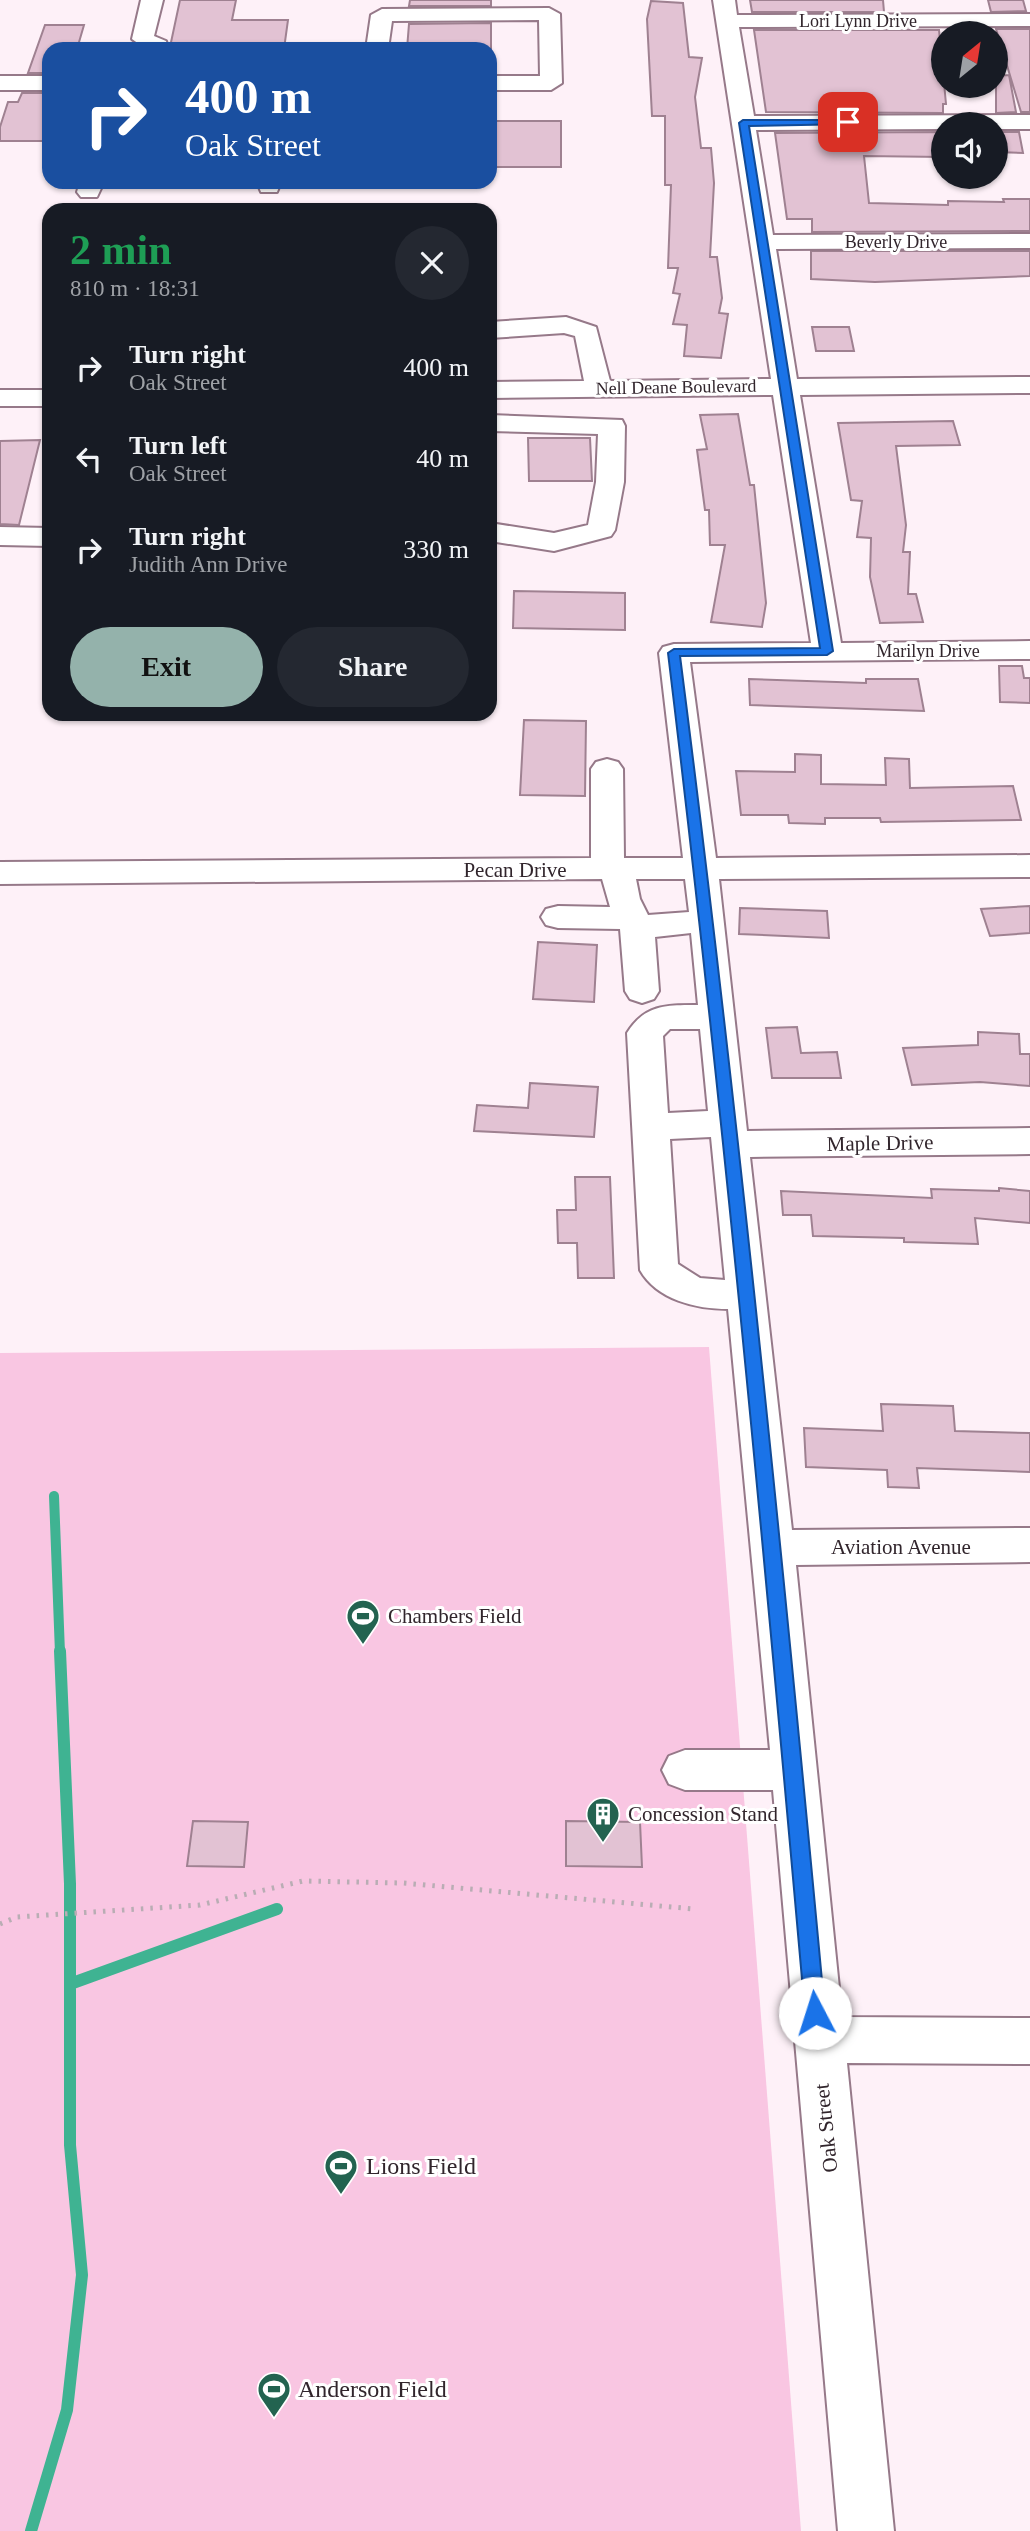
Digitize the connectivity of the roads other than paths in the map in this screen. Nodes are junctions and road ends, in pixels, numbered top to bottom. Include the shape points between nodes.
1 (152, 0) edge
2 (725, 11) edge
3 (1030, 20) edge
4 (149, 42) edge
5 (378, 42) edge
6 (0, 83) edge
7 (42, 83) edge
8 (497, 83) edge
9 (1030, 121) edge
10 (743, 123) junction
11 (1030, 241) edge
12 (762, 242) junction
13 (497, 330) edge
14 (785, 386) junction
15 (1030, 386) edge
16 (598, 388) junction
17 (497, 390) edge
18 (0, 398) edge
19 (42, 398) edge
20 (0, 421) edge
21 (42, 421) edge
22 (497, 423) edge
23 (497, 533) edge
24 (0, 536) edge
25 (42, 537) edge
26 (1030, 650) edge
27 (827, 651) junction
28 (607, 769) dead end
29 (1030, 866) edge
30 (701, 869) junction
31 (0, 873) edge
32 (642, 904) junction
33 (558, 917) dead end
34 (642, 991) dead end
35 (717, 1017) junction
36 (649, 1127) junction
37 (729, 1134) junction
38 (1030, 1141) edge
39 (747, 1296) junction
40 (1030, 1545) edge
41 (773, 1548) junction
42 (685, 1770) dead end
43 (793, 1770) junction
44 (818, 2040) junction
45 (1030, 2041) edge
46 (866, 2531) edge

1 - 4 street via 143,39
2 - 3 street, Lori Lynn Drive
2 - 10 street
5 - 8 street via 382,15 549,13 551,83
6 - 7 street
9 - 10 street
10 - 12 street
11 - 12 street, Beverly Drive
12 - 14 street
13 - 16 street via 566,325 587,332
14 - 15 street, Nell Deane Boulevard
14 - 16 street, Nell Deane Boulevard
14 - 27 street
16 - 17 street, Nell Deane Boulevard
18 - 19 street
20 - 21 street
22 - 23 street via 612,426 610,482 601,530 554,542
24 - 25 street
26 - 27 street, Marilyn Drive
27 - 30 street, Oak Street via 674,653
28 - 32 street
29 - 30 street, Pecan Drive
30 - 32 street, Oak Street
30 - 32 street, Pecan Drive
31 - 32 street, Pecan Drive
32 - 33 street
32 - 34 street
32 - 35 street, Oak Street
35 - 36 street via 662,1017 645,1032
35 - 37 street, Oak Street
36 - 37 street, Maple Drive
36 - 39 street via 659,1270 695,1294
37 - 38 street, Maple Drive
37 - 39 street, Oak Street
39 - 41 street, Oak Street
40 - 41 street, Aviation Avenue
41 - 43 street, Oak Street
42 - 43 street
43 - 44 street, Oak Street
44 - 45 street
44 - 46 street, Oak Street

